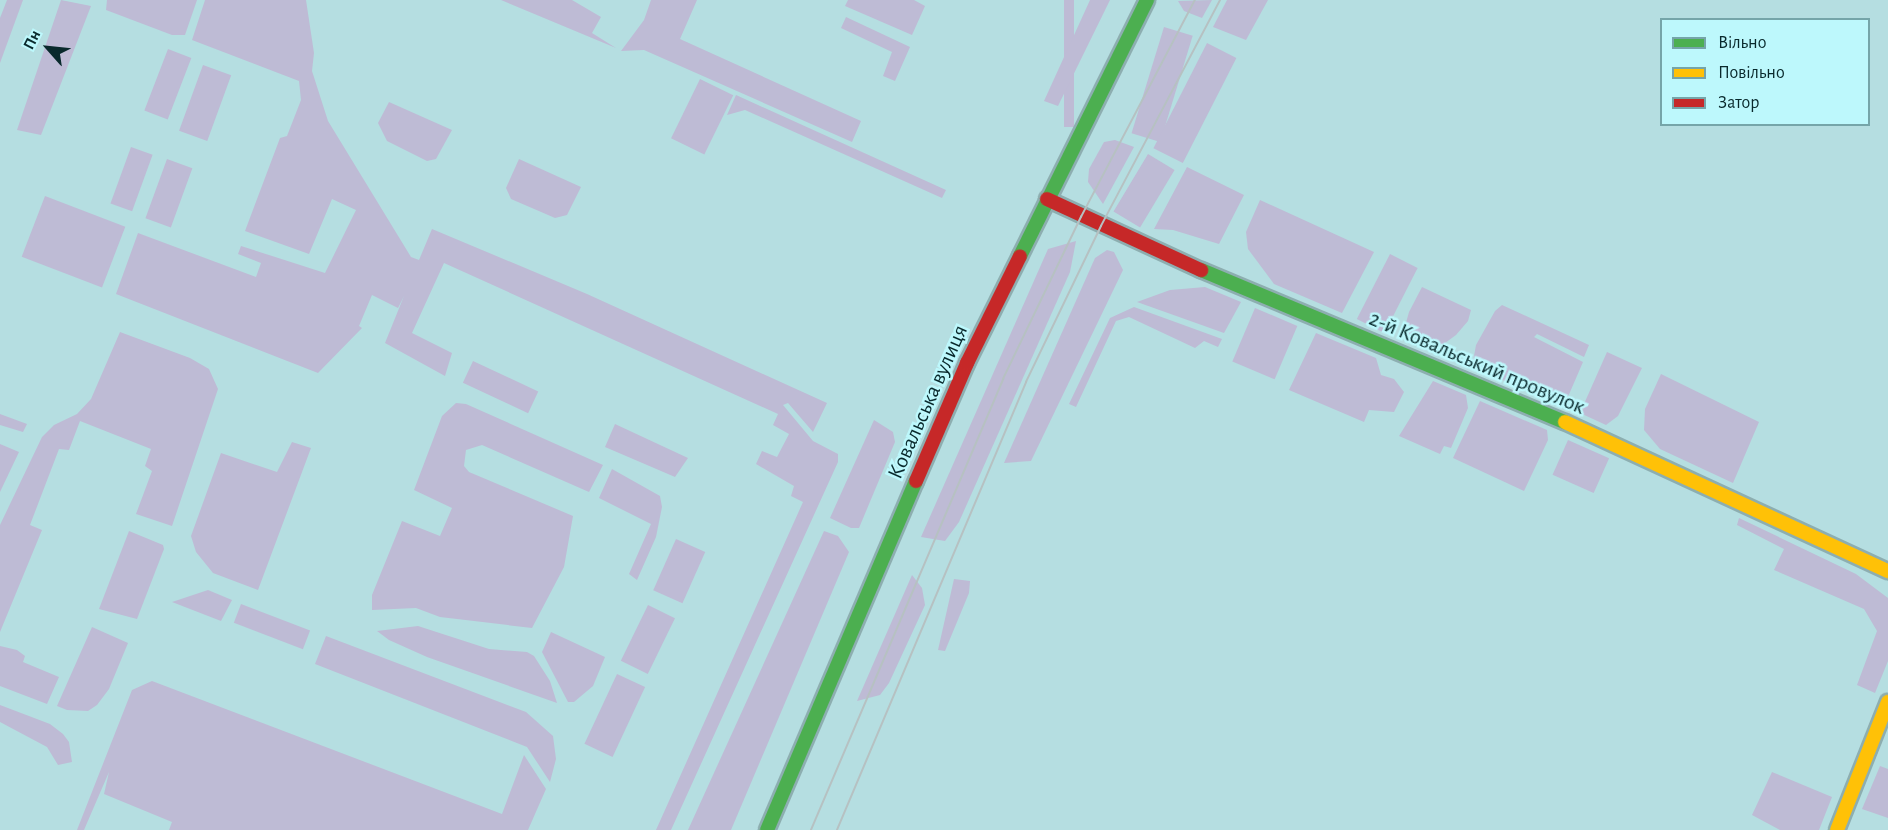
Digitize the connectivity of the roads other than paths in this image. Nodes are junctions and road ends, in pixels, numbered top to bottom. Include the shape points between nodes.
1 (1147, 0) edge
2 (1047, 199) junction
3 (1888, 571) edge
4 (1888, 702) edge
5 (767, 830) edge
6 (1837, 830) edge

1 - 2 street, Ковальська вулиця
2 - 3 street, 2-й Ковальський провулок via 1141,245 1564,421
2 - 5 street, Ковальська вулиця via 927,454
4 - 6 street

